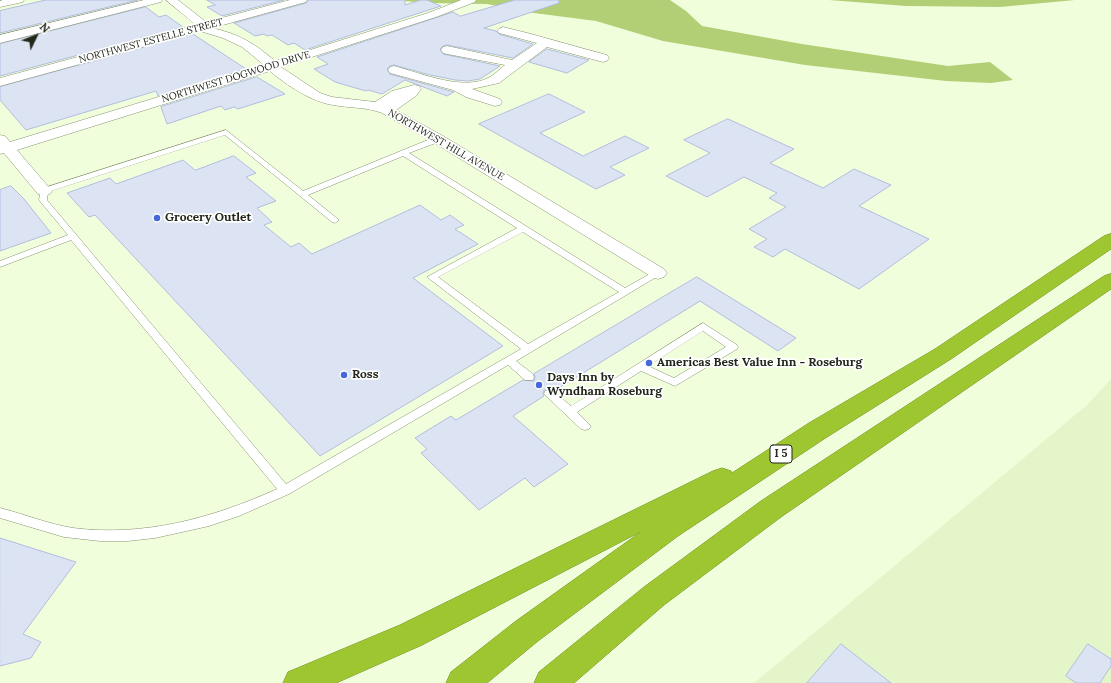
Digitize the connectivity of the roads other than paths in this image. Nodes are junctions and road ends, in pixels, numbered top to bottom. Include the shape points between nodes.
1 (19, 0) edge
2 (157, 0) edge
3 (171, 0) edge
4 (302, 0) edge
5 (471, 0) edge
6 (0, 4) edge
7 (203, 26) junction
8 (503, 31) dead end
9 (0, 39) edge
10 (546, 42) junction
11 (447, 50) dead end
12 (603, 58) dead end
13 (514, 64) junction
14 (272, 66) junction
15 (394, 70) dead end
16 (436, 81) junction
17 (0, 82) edge
18 (458, 87) junction
19 (495, 102) dead end
20 (382, 108) junction
21 (438, 139) junction
22 (2, 146) edge
23 (403, 153) junction
24 (44, 191) junction
25 (302, 194) junction
26 (335, 220) dead end
27 (523, 228) junction
28 (73, 236) junction
29 (1111, 240) edge
30 (0, 264) edge
31 (658, 273) joint
32 (1111, 280) edge
33 (625, 292) junction
34 (528, 349) junction
35 (509, 360) junction
36 (640, 367) junction
37 (529, 377) dead end
38 (549, 394) dead end
39 (570, 412) junction
40 (584, 426) dead end
41 (818, 430) junction
42 (285, 491) junction
43 (0, 513) edge
44 (654, 596) junction
45 (299, 683) edge
46 (462, 683) edge
47 (550, 683) edge
48 (571, 683) edge

1 - 6 street
2 - 9 street
3 - 7 street, NORTHWEST HILL AVENUE
4 - 7 street, NORTHWEST ESTELLE STREET
5 - 14 street, NORTHWEST DOGWOOD DRIVE
7 - 14 street, NORTHWEST HILL AVENUE via 205,30 227,35 246,44
7 - 17 street, NORTHWEST ESTELLE STREET
8 - 10 street
10 - 12 street
10 - 13 street
11 - 13 street
13 - 18 street via 494,80
14 - 20 street, NORTHWEST HILL AVENUE via 322,99
14 - 22 street, NORTHWEST DOGWOOD DRIVE
15 - 16 street
16 - 18 street
16 - 20 street via 423,84 412,93
18 - 19 street
20 - 21 street, NORTHWEST HILL AVENUE
21 - 23 lane
21 - 31 street, NORTHWEST HILL AVENUE
22 - 24 street
23 - 25 lane
23 - 27 lane
24 - 25 lane via 226,132
24 - 28 lane via 43,200
25 - 26 lane
27 - 33 lane
27 - 34 lane via 432,277
28 - 30 lane
28 - 42 lane
29 - 41 highway, I 5 via 943,354
31 - 33 lane
32 - 44 highway via 772,509
33 - 34 lane
34 - 35 lane
35 - 37 lane
35 - 42 lane
36 - 36 lane via 703,326 733,347 675,382
36 - 39 lane
38 - 39 lane
39 - 40 lane
41 - 45 highway via 411,635
41 - 46 highway, I 5 via 668,528 527,631
42 - 43 lane via 219,518 180,528 124,536 73,533
44 - 47 highway
44 - 48 highway

